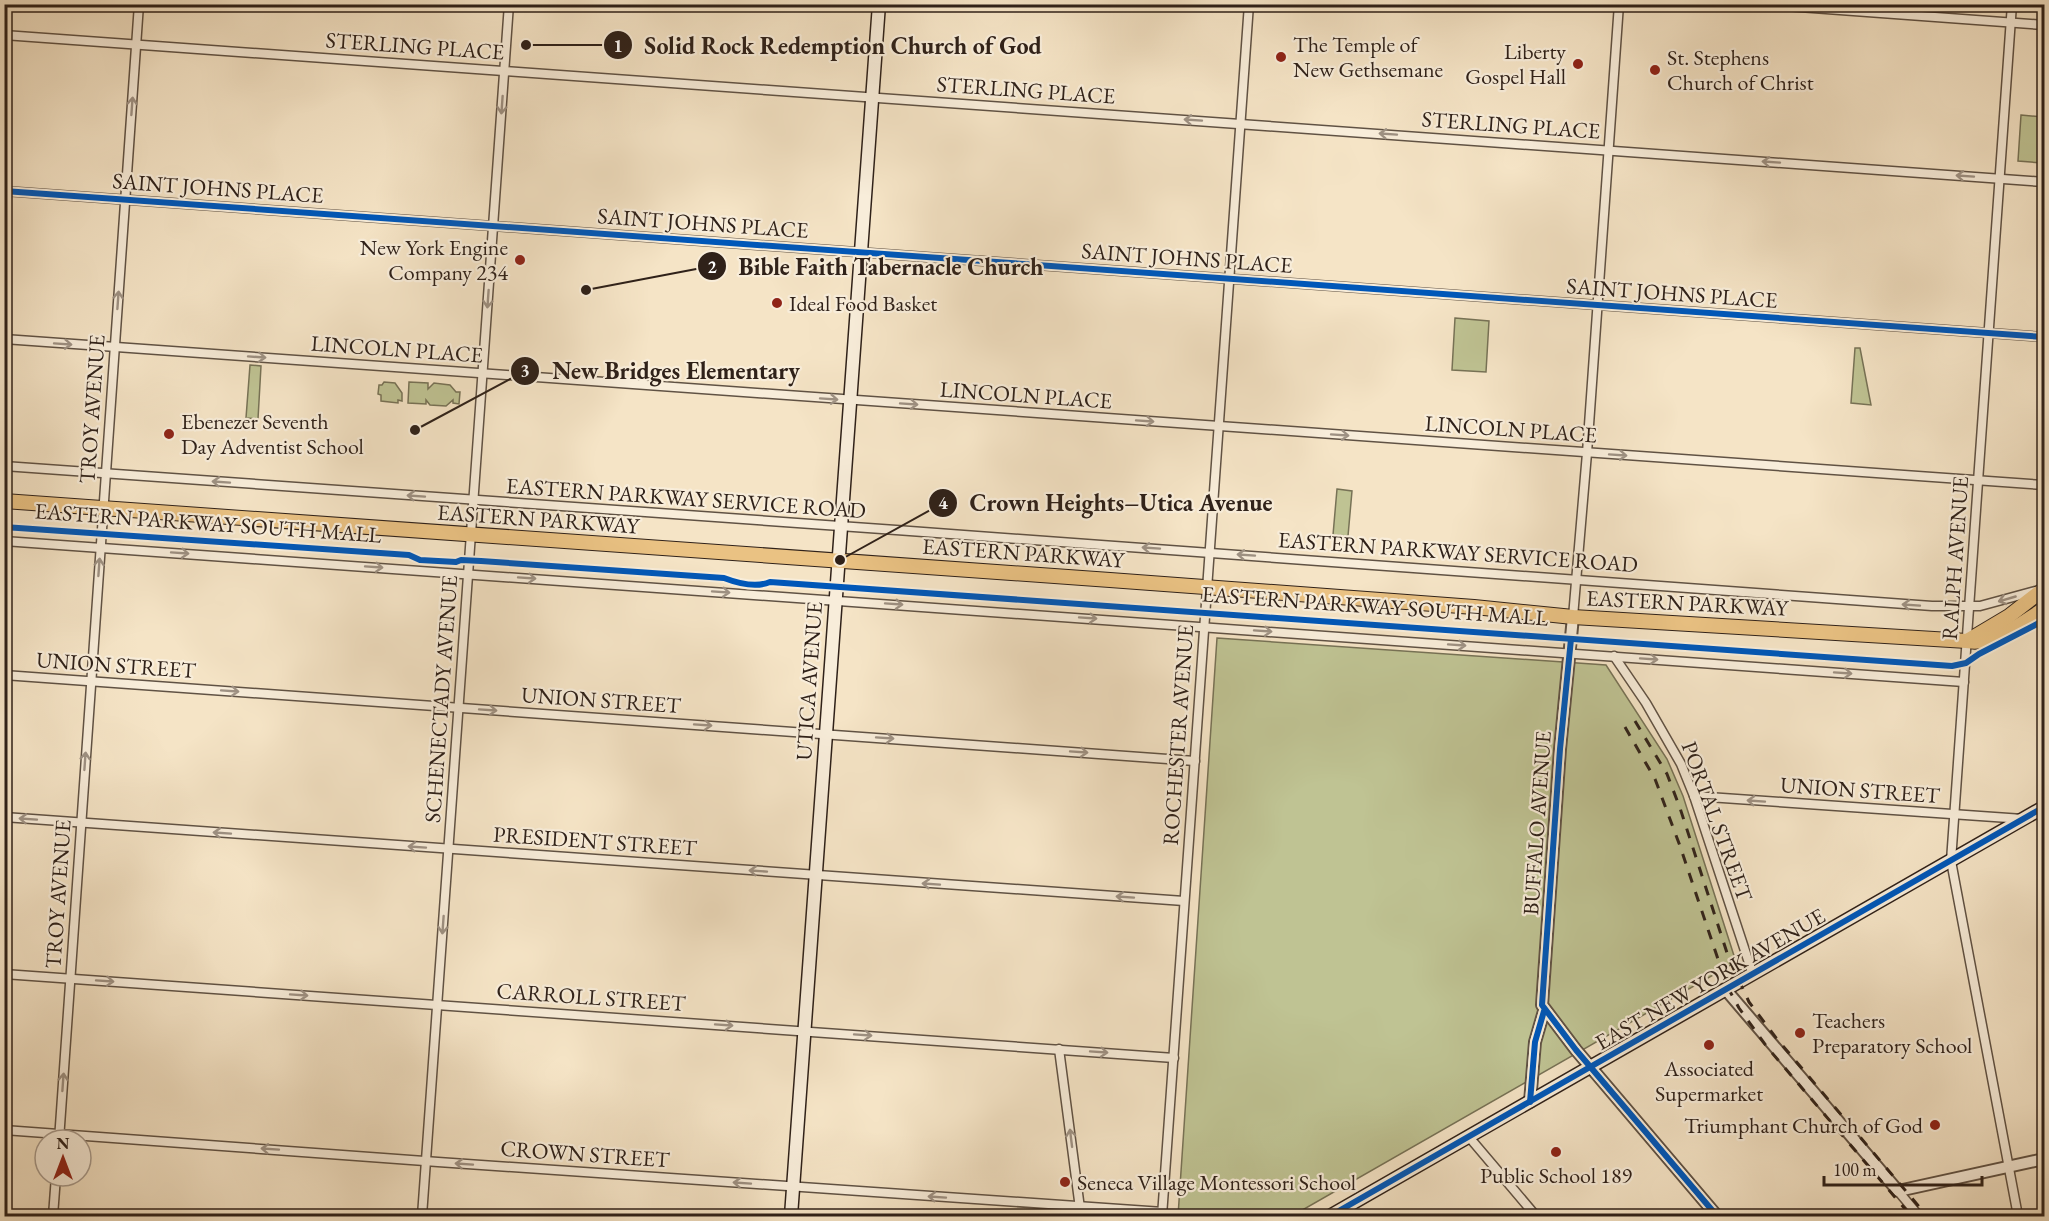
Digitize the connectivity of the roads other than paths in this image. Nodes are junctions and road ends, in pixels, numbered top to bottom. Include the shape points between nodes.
1 (139, 4) edge
2 (509, 4) edge
3 (879, 4) edge
4 (1249, 4) edge
5 (1619, 4) edge
6 (1758, 4) edge
7 (2012, 4) edge
8 (2011, 23) junction
9 (2044, 25) edge
10 (4, 35) edge
11 (136, 45) junction
12 (505, 71) junction
13 (872, 97) junction
14 (1240, 124) junction
15 (1609, 150) junction
16 (2000, 178) junction
17 (2044, 182) edge
18 (4, 191) edge
19 (125, 200) junction
20 (493, 226) junction
21 (861, 253) junction
22 (1230, 279) junction
23 (1598, 306) junction
24 (1989, 332) junction
25 (2044, 337) edge
26 (4, 339) edge
27 (115, 347) junction
28 (483, 374) junction
29 (850, 400) junction
30 (1219, 426) junction
31 (1587, 453) junction
32 (4, 466) edge
33 (106, 474) junction
34 (1979, 481) junction
35 (2044, 485) edge
36 (474, 500) junction
37 (4, 501) edge
38 (103, 508) junction
39 (841, 527) junction
40 (471, 535) junction
41 (4, 541) edge
42 (100, 547) junction
43 (1210, 552) junction
44 (838, 561) junction
45 (468, 574) junction
46 (1576, 579) junction
47 (1207, 588) junction
48 (2044, 589) edge
49 (835, 600) junction
50 (1970, 606) junction
51 (2044, 609) edge
52 (1573, 617) junction
53 (1204, 627) junction
54 (1967, 640) junction
55 (1569, 653) junction
56 (1614, 656) junction
57 (4, 675) edge
58 (91, 681) junction
59 (1964, 682) junction
60 (459, 708) junction
61 (826, 734) junction
62 (1195, 761) junction
63 (1694, 796) junction
64 (2044, 807) edge
65 (1954, 814) junction
66 (4, 817) edge
67 (2024, 819) junction
68 (81, 823) junction
69 (448, 849) junction
70 (1951, 861) junction
71 (816, 875) junction
72 (1184, 902) junction
73 (4, 974) edge
74 (1753, 975) junction
75 (70, 978) junction
76 (1726, 990) junction
77 (438, 1004) junction
78 (1544, 1011) junction
79 (804, 1031) junction
80 (1059, 1049) junction
81 (1174, 1058) junction
82 (1591, 1067) junction
83 (1530, 1102) junction
84 (60, 1128) edge
85 (4, 1130) edge
86 (33, 1134) edge
87 (1469, 1137) junction
88 (93, 1139) edge
89 (2044, 1159) edge
90 (426, 1161) junction
91 (2008, 1166) junction
92 (792, 1186) junction
93 (55, 1188) edge
94 (1898, 1191) junction
95 (1080, 1207) junction
96 (1163, 1214) edge
97 (53, 1216) edge
98 (422, 1216) edge
99 (791, 1216) edge
100 (1081, 1216) edge
101 (1333, 1216) edge
102 (1536, 1216) edge
103 (1717, 1216) edge
104 (1919, 1216) edge
105 (2018, 1216) edge

1 - 11 street, TROY AVENUE
2 - 12 street, SCHENECTADY AVENUE
3 - 13 main road, UTICA AVENUE
4 - 14 street, ROCHESTER AVENUE
5 - 15 street, BUFFALO AVENUE
6 - 8 street
7 - 8 street, RALPH AVENUE
8 - 9 street
8 - 16 street, RALPH AVENUE
10 - 11 street, STERLING PLACE
11 - 12 street, STERLING PLACE
19 -> 11 street, TROY AVENUE
12 - 13 street, STERLING PLACE
12 -> 20 street, SCHENECTADY AVENUE
14 -> 13 street, STERLING PLACE
13 - 21 main road, UTICA AVENUE
15 -> 14 street, STERLING PLACE
14 - 22 street, ROCHESTER AVENUE
16 -> 15 street, STERLING PLACE
15 - 23 street, BUFFALO AVENUE
16 - 17 street, STERLING PLACE
16 - 24 street, RALPH AVENUE
18 - 19 street, SAINT JOHNS PLACE
19 - 20 street, SAINT JOHNS PLACE
27 -> 19 street, TROY AVENUE
20 - 21 street, SAINT JOHNS PLACE
20 -> 28 street, SCHENECTADY AVENUE
21 - 22 street, SAINT JOHNS PLACE
21 - 29 main road, UTICA AVENUE
22 - 23 street, SAINT JOHNS PLACE
22 - 30 street, ROCHESTER AVENUE
23 - 24 street, SAINT JOHNS PLACE
23 - 31 street, BUFFALO AVENUE
24 - 25 street, SAINT JOHNS PLACE
24 - 34 street, RALPH AVENUE
26 -> 27 street, LINCOLN PLACE
27 -> 28 street, LINCOLN PLACE
27 - 33 street, TROY AVENUE
28 -> 29 street, LINCOLN PLACE
28 - 36 street, SCHENECTADY AVENUE
29 -> 30 street, LINCOLN PLACE
29 - 39 main road, UTICA AVENUE
30 -> 31 street, LINCOLN PLACE
30 - 43 street, ROCHESTER AVENUE
31 -> 34 street, LINCOLN PLACE
31 - 46 street, BUFFALO AVENUE
32 - 33 street, EASTERN PARKWAY SERVICE ROAD
36 -> 33 street, EASTERN PARKWAY SERVICE ROAD
33 - 38 street, TROY AVENUE
34 - 35 street, LINCOLN PLACE
34 - 50 street, RALPH AVENUE
36 - 39 street, EASTERN PARKWAY SERVICE ROAD
36 - 40 street, SCHENECTADY AVENUE
37 - 38 main road, EASTERN PARKWAY
38 - 40 main road, EASTERN PARKWAY
38 - 42 street, TROY AVENUE
43 -> 39 street, EASTERN PARKWAY SERVICE ROAD
39 - 44 main road, UTICA AVENUE
40 - 44 main road, EASTERN PARKWAY
40 - 45 street, SCHENECTADY AVENUE
41 - 42 street
42 -> 45 street
58 -> 42 street, TROY AVENUE
46 -> 43 street, EASTERN PARKWAY SERVICE ROAD
43 - 47 street, ROCHESTER AVENUE
44 - 47 main road, EASTERN PARKWAY
44 - 49 main road, UTICA AVENUE
45 -> 49 street
45 - 60 street, SCHENECTADY AVENUE
50 -> 46 street, EASTERN PARKWAY SERVICE ROAD
46 - 52 street, BUFFALO AVENUE
47 - 52 main road, EASTERN PARKWAY
47 - 53 street, ROCHESTER AVENUE
48 -> 50 street, EASTERN PARKWAY SERVICE ROAD
48 - 54 main road
49 -> 53 street
49 - 61 main road, UTICA AVENUE
50 - 54 street, RALPH AVENUE
51 - 54 main road, EASTERN PARKWAY via 1996,637 1979,643
52 - 54 main road, EASTERN PARKWAY
52 - 55 street, BUFFALO AVENUE
53 -> 55 street
53 - 62 street, ROCHESTER AVENUE
54 - 59 street, RALPH AVENUE
55 - 56 street
55 - 78 street, BUFFALO AVENUE via 1542,996
56 -> 59 street
56 - 63 street, PORTAL STREET via 1662,729
57 - 58 street, UNION STREET
58 -> 60 street, UNION STREET
68 -> 58 street, TROY AVENUE
59 - 65 street, RALPH AVENUE
60 -> 61 street, UNION STREET
60 - 69 street, SCHENECTADY AVENUE
61 -> 62 street, UNION STREET
61 - 71 main road, UTICA AVENUE
62 - 72 street, ROCHESTER AVENUE
65 -> 63 street, UNION STREET
63 - 74 street, PORTAL STREET
64 - 67 main road, EAST NEW YORK AVENUE
65 - 67 street, UNION STREET
65 - 70 street, RALPH AVENUE
68 -> 66 street, PRESIDENT STREET
67 - 70 main road, EAST NEW YORK AVENUE
69 -> 68 street, PRESIDENT STREET
68 - 75 street, TROY AVENUE
71 -> 69 street, PRESIDENT STREET
69 -> 77 street, SCHENECTADY AVENUE
70 - 74 main road, EAST NEW YORK AVENUE
70 - 91 street, RALPH AVENUE
72 -> 71 street, PRESIDENT STREET
71 - 79 main road, UTICA AVENUE
72 - 81 street, ROCHESTER AVENUE
73 - 75 street, CARROLL STREET
74 - 76 main road, EAST NEW YORK AVENUE
75 -> 77 street, CARROLL STREET
84 -> 75 street, TROY AVENUE
76 - 82 main road, EAST NEW YORK AVENUE
76 - 94 street
77 -> 79 street, CARROLL STREET
77 - 90 street, SCHENECTADY AVENUE
78 - 82 street
78 - 83 street, BUFFALO AVENUE via 1535,1042
79 -> 80 street, CARROLL STREET
79 - 92 main road, UTICA AVENUE
80 -> 81 street, CARROLL STREET
95 -> 80 street
81 - 96 street, ROCHESTER AVENUE
82 - 83 main road, EAST NEW YORK AVENUE
82 - 103 street
83 - 87 main road, EAST NEW YORK AVENUE
85 - 86 street, CROWN STREET
87 - 101 main road, EAST NEW YORK AVENUE
87 - 102 street
90 -> 88 street, CROWN STREET
89 - 91 street
92 -> 90 street, CROWN STREET
90 - 98 street, SCHENECTADY AVENUE
91 - 94 street
91 - 105 street, RALPH AVENUE
95 -> 92 street, CROWN STREET
92 - 99 main road, UTICA AVENUE
93 - 97 street
94 - 104 street
95 - 96 street, CROWN STREET
95 - 100 street

